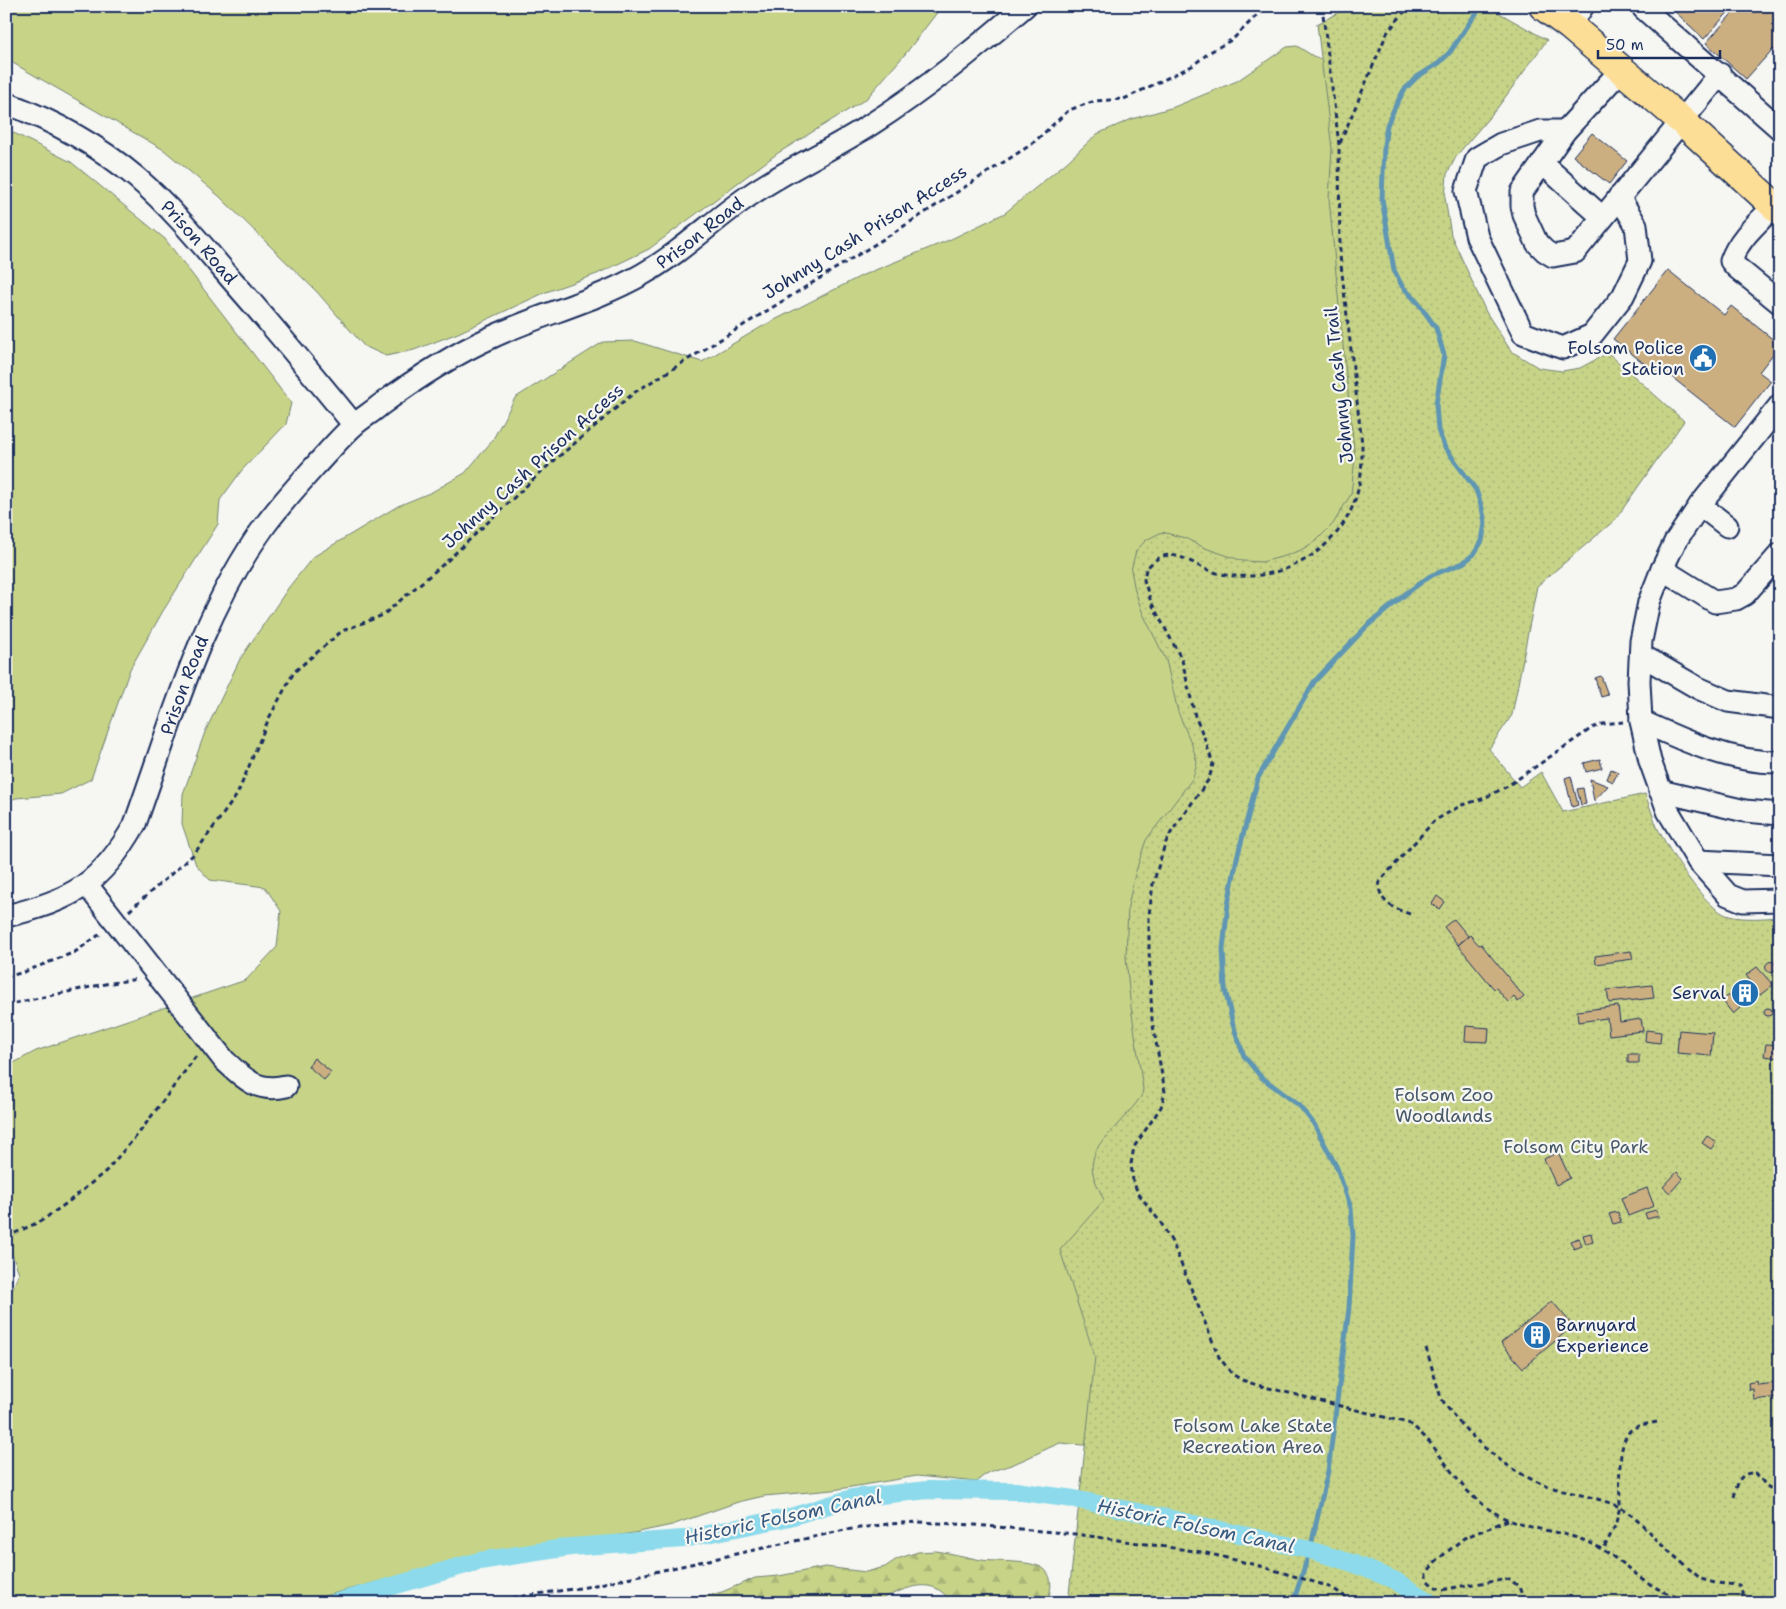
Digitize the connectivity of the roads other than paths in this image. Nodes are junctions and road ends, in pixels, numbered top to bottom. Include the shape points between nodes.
1 (1025, 6) edge
2 (1643, 6) edge
3 (1546, 8) edge
4 (1577, 16) edge
5 (1621, 70) junction
6 (1720, 74) junction
7 (6, 103) edge
8 (1682, 122) junction
9 (1780, 128) edge
10 (1565, 131) junction
11 (1542, 163) junction
12 (1619, 197) junction
13 (1778, 206) edge
14 (1602, 218) junction
15 (1780, 303) edge
16 (1780, 405) edge
17 (354, 425) junction
18 (1700, 505) junction
19 (1727, 526) dead end
20 (1780, 554) edge
21 (1662, 569) junction
22 (1641, 655) junction
23 (1780, 708) edge
24 (1641, 721) junction
25 (1780, 762) edge
26 (1660, 791) junction
27 (1780, 814) edge
28 (1698, 861) junction
29 (1780, 865) edge
30 (87, 885) junction
31 (1780, 900) edge
32 (6, 916) edge
33 (286, 1086) dead end

1 - 17 street, Prison Road via 916,95 748,196 643,274 599,295 538,316 489,338 441,364
2 - 6 street
3 - 4 main road
4 - 5 main road
5 - 8 main road
5 - 10 street
6 - 8 street
6 - 9 street
7 - 17 street, Prison Road via 67,130 137,178 198,240
8 - 12 street
8 - 13 main road
10 - 11 street
10 - 12 street via 1540,131 1501,144 1477,158 1466,191 1477,237 1523,333 1563,348 1592,336 1623,296 1640,260 1636,225
11 - 14 street
11 - 14 street via 1522,192 1522,206 1537,243 1545,251 1553,256 1576,252
12 - 14 street
13 - 15 street via 1747,233 1731,261
16 - 18 street
17 - 30 street, Prison Road via 267,522 223,592 201,641 135,824 123,846
18 - 19 street
18 - 21 street via 1675,542
20 - 21 street via 1745,594 1736,599 1715,602
21 - 22 street via 1649,602
22 - 23 street via 1698,688 1728,701
22 - 24 street
24 - 25 street via 1719,752 1761,762
24 - 26 street
26 - 27 street via 1745,811
26 - 28 street via 1668,811
28 - 29 street
28 - 31 street via 1728,895 1743,901
30 - 32 street, Prison Road via 53,902
30 - 33 street via 224,1060 248,1082 276,1089

